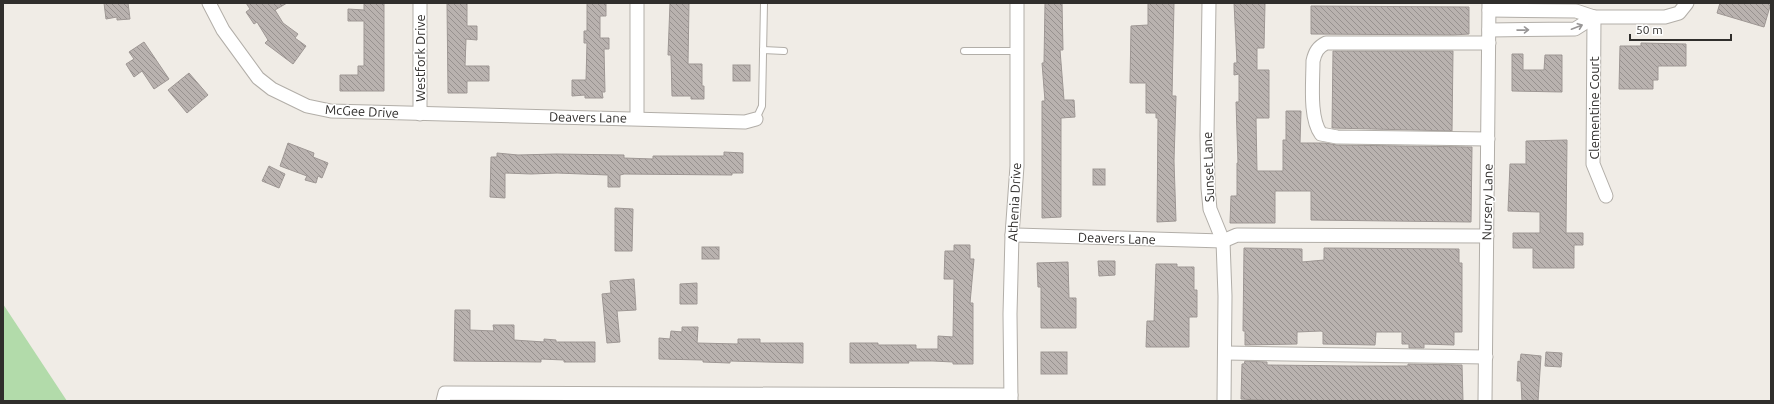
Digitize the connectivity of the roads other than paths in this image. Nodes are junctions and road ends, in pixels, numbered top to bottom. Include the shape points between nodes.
1 (209, 3) edge
2 (420, 3) edge
3 (638, 3) edge
4 (764, 3) edge
5 (1017, 3) edge
6 (1209, 3) edge
7 (1687, 3) edge
8 (1489, 6) edge
9 (1594, 17) junction
10 (1489, 36) junction
11 (763, 50) junction
12 (784, 51) dead end
13 (964, 51) dead end
14 (1018, 51) junction
15 (420, 114) junction
16 (637, 118) junction
17 (756, 119) joint
18 (1488, 139) junction
19 (1606, 196) dead end
20 (1012, 235) junction
21 (1487, 236) junction
22 (1223, 241) junction
23 (1225, 353) junction
24 (1486, 357) junction
25 (444, 397) edge
26 (1012, 398) edge
27 (1224, 401) edge
28 (1485, 401) edge

1 - 15 street, McGee Drive via 223,30 249,66 258,78 272,89 307,106 331,111
2 - 15 street, Westfork Drive
3 - 16 street
4 - 11 lane
5 - 14 street, Athenia Drive
6 - 22 street, Sunset Lane via 1208,188 1210,209
7 - 9 street via 1679,13 1665,17
8 - 9 street via 1576,11
8 - 10 street, Nursery Lane
10 -> 9 street via 1575,29
9 - 19 street, Clementine Court via 1593,164
10 - 18 street, Nursery Lane
10 - 18 street via 1326,43 1319,47 1313,61 1314,115 1316,127 1321,134
11 - 12 lane
11 - 17 lane via 762,106
13 - 14 lane
14 - 20 street, Athenia Drive via 1017,166
15 - 16 street, Deavers Lane
16 - 17 street, Deavers Lane via 745,122
18 - 21 street, Nursery Lane
20 - 22 street, Deavers Lane
20 - 26 street, Athenia Drive
21 - 22 street, Deavers Lane via 1237,235
21 - 24 street, Nursery Lane
22 - 23 street, Sunset Lane
23 - 24 street
23 - 27 street, Sunset Lane
24 - 28 street, Nursery Lane
25 - 26 street

